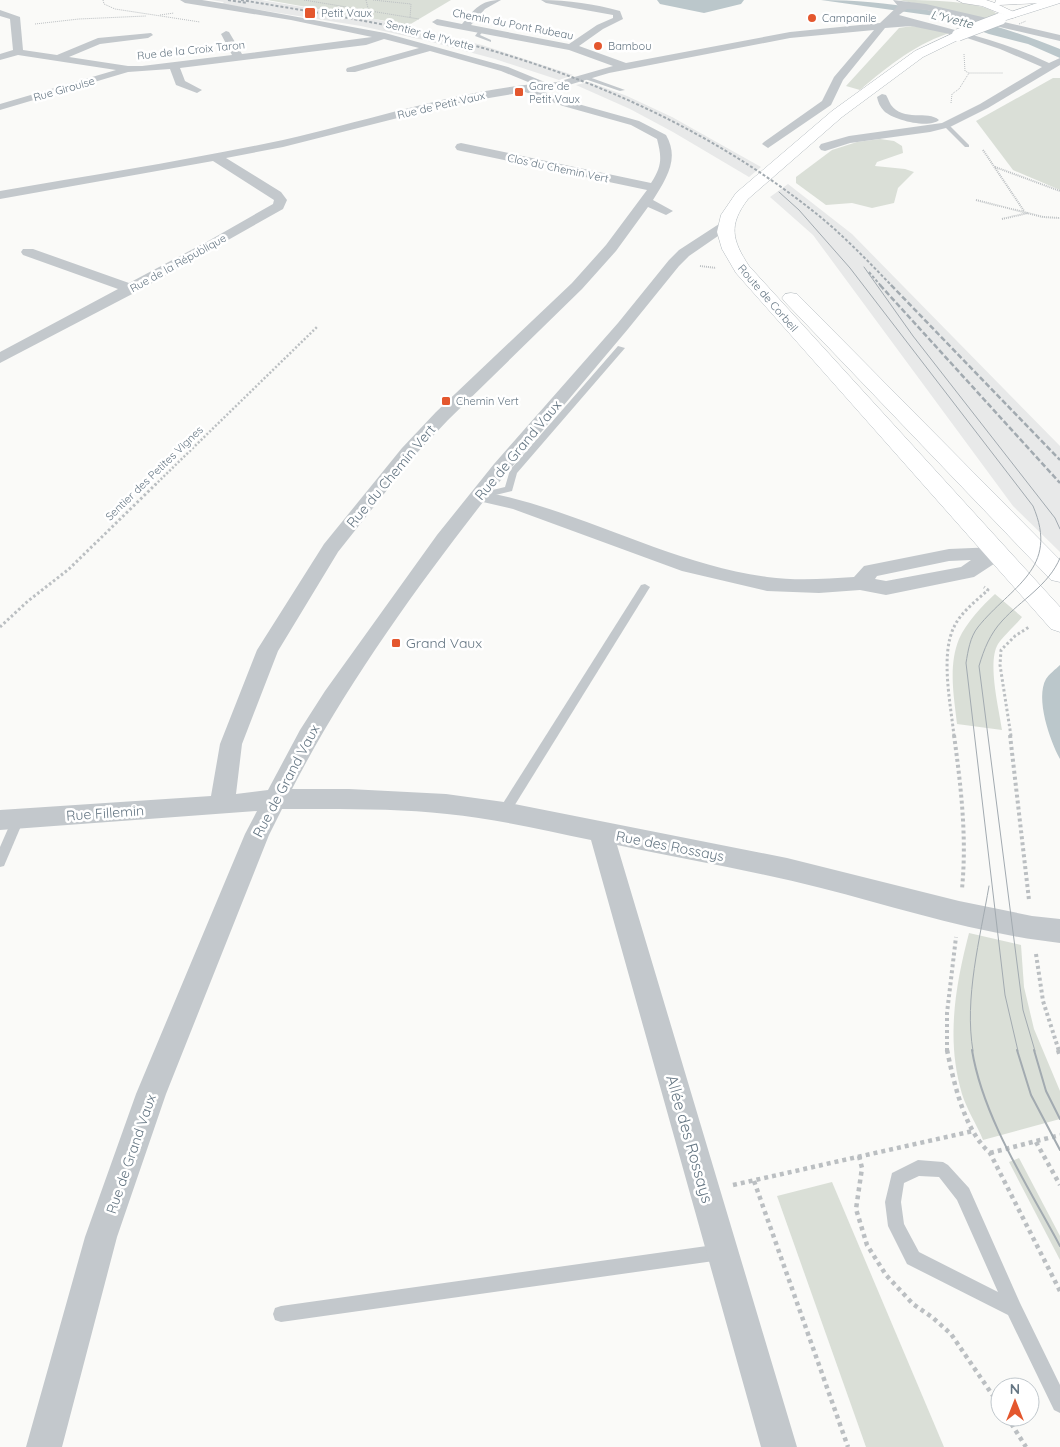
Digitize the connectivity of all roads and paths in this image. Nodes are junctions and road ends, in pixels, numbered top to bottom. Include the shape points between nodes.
1 (104, 0) edge
2 (186, 0) edge
3 (304, 0) edge
4 (366, 0) edge
5 (373, 0) edge
6 (412, 0) edge
7 (496, 0) edge
8 (546, 0) edge
9 (963, 0) edge
10 (1056, 0) edge
11 (991, 2) edge
12 (411, 4) junction
13 (1060, 6) edge
14 (897, 7) edge
15 (1034, 11) junction
16 (369, 12) junction
17 (0, 13) edge
18 (170, 14) dead end
19 (153, 16) junction
20 (410, 18) junction
21 (1008, 19) junction
22 (436, 22) joint
23 (911, 23) junction
24 (884, 24) junction
25 (17, 26) junction
26 (464, 27) junction
27 (482, 30) junction
28 (148, 34) dead end
29 (226, 34) dead end
30 (385, 36) junction
31 (1060, 38) edge
32 (489, 41) dead end
33 (965, 41) junction
34 (571, 47) junction
35 (431, 48) junction
36 (18, 52) junction
37 (0, 57) edge
38 (58, 58) junction
39 (239, 58) junction
40 (1056, 63) edge
41 (174, 66) junction
42 (626, 67) junction
43 (128, 69) junction
44 (351, 70) dead end
45 (1011, 72) dead end
46 (969, 73) junction
47 (584, 77) junction
48 (546, 87) junction
49 (528, 88) junction
50 (197, 90) dead end
51 (622, 90) dead end
52 (882, 97) junction
53 (829, 98) junction
54 (864, 102) junction
55 (951, 103) dead end
56 (0, 107) edge
57 (837, 114) junction
58 (959, 118) junction
59 (946, 125) junction
60 (844, 129) dead end
61 (768, 144) dead end
62 (967, 146) dead end
63 (461, 147) dead end
64 (825, 148) junction
65 (215, 157) junction
66 (811, 159) dead end
67 (777, 176) junction
68 (1060, 191) edge
69 (0, 195) edge
70 (650, 195) junction
71 (976, 200) dead end
72 (666, 211) dead end
73 (1024, 212) junction
74 (1029, 213) junction
75 (1060, 218) edge
76 (1002, 219) dead end
77 (738, 223) junction
78 (28, 252) dead end
79 (697, 266) dead end
80 (742, 269) junction
81 (131, 289) junction
82 (317, 327) dead end
83 (621, 348) dead end
84 (0, 358) edge
85 (479, 496) junction
86 (1029, 543) junction
87 (996, 553) junction
88 (1060, 574) edge
89 (645, 587) dead end
90 (988, 590) dead end
91 (1060, 623) edge
92 (1030, 626) dead end
93 (0, 627) edge
94 (275, 799) junction
95 (216, 805) junction
96 (504, 812) junction
97 (9, 819) edge
98 (601, 832) junction
99 (0, 862) edge
100 (962, 890) dead end
101 (958, 928) dead end
102 (1032, 928) junction
103 (1060, 931) edge
104 (1060, 1056) edge
105 (974, 1131) junction
106 (1060, 1135) edge
107 (1036, 1142) junction
108 (990, 1153) junction
109 (859, 1156) junction
110 (1060, 1185) edge
111 (722, 1252) junction
112 (1060, 1291) edge
113 (1014, 1309) junction
114 (281, 1314) dead end
115 (990, 1391) edge
116 (1060, 1404) edge
117 (1013, 1427) edge
118 (44, 1447) edge
119 (779, 1447) edge
120 (848, 1447) edge
121 (1026, 1447) edge

1 - 19 path via 104,4 115,9
2 - 30 street, Sentier de l'Yvette
3 - 16 path, Chemin du Pont Rubeau
4 - 16 path
5 - 12 path
6 - 12 path
7 - 26 street via 482,7
8 - 34 street via 617,13 618,19
9 - 11 main road
10 - 11 main road
10 - 15 main road
11 - 15 main road
11 - 21 main road
12 - 20 path
13 - 15 main road
14 - 23 street via 899,18
14 - 24 street
14 - 31 street via 922,6
15 - 21 main road
16 - 20 path, Chemin du Pont Rubeau
17 - 25 street via 15,17
18 - 19 path
19 - 25 path
20 - 22 path, Chemin du Pont Rubeau
21 - 33 main road
22 - 26 street, Chemin du Pont Rubeau
23 - 24 street, Rue de Petit Vaux
23 - 40 street via 998,43
24 - 42 street, Rue de Petit Vaux via 790,35
24 - 53 street via 838,80
25 - 36 street
26 - 27 street, Chemin du Pont Rubeau
27 - 32 lane via 477,35
27 - 34 street, Chemin du Pont Rubeau
28 - 38 street via 98,41
29 - 39 street
30 - 35 street, Sentier de l'Yvette
30 - 39 street, Rue de la Croix Taron via 366,42
33 - 46 path via 965,70
33 - 52 main road via 935,57
33 - 54 main road via 919,54
34 - 42 street, Chemin du Pont Rubeau
35 - 44 street
35 - 48 street, Sentier de l'Yvette
36 - 37 street, Rue de la Croix Taron
36 - 38 street, Rue de la Croix Taron
38 - 43 street, Rue de la Croix Taron
39 - 41 street, Rue de la Croix Taron
40 - 58 street
41 - 43 street, Rue de la Croix Taron
41 - 50 street via 180,83
42 - 47 street, Rue de Petit Vaux
43 - 56 street, Rue Girouise
45 - 46 path
46 - 55 path via 959,90 952,94
47 - 48 street, Rue de Petit Vaux
47 - 51 lane
48 - 49 street, Rue de Petit Vaux
49 - 65 street, Rue de Petit Vaux via 453,101
49 - 70 street, Rue du Chemin Vert via 567,104 635,123 662,137 667,156 664,172
52 - 54 main road
52 - 58 street via 890,112 904,117
53 - 54 street
53 - 57 street
53 - 61 street
54 - 57 main road
57 - 67 main road
58 - 59 street
59 - 62 lane
59 - 64 street via 849,140
60 - 64 main road
63 - 70 street, Clos du Chemin Vert
64 - 66 main road
65 - 69 street, Rue de Petit Vaux
65 - 81 street, Rue de la République via 277,195 281,200 278,206
67 - 77 main road
67 - 77 main road via 742,196 731,208
68 - 73 path via 995,166
70 - 72 street, Clos du Chemin Vert
70 - 95 street, Rue du Chemin Vert via 611,248 577,286 408,452 331,548 268,650 231,744
71 - 73 path
73 - 74 path
74 - 75 path
74 - 76 path
77 - 80 main road, Route de Corbeil via 731,252
77 - 85 street, Rue de Grand Vaux via 684,253 674,263
77 - 86 main road, Route de Corbeil via 759,264
78 - 81 street
79 - 80 path
80 - 87 main road, Route de Corbeil
81 - 84 street, Rue de la République
82 - 93 path, Sentier des Petites Vignes via 69,569
83 - 85 lane via 514,472 509,490
85 - 87 street via 517,504 689,566 759,582 818,586 860,583 886,588 967,572
85 - 94 street, Rue de Grand Vaux via 444,539 333,697
86 - 87 main road
86 - 88 main road, Route de Corbeil
87 - 91 main road, Route de Corbeil
89 - 96 lane
90 - 100 path via 964,613 951,633 948,656 963,806
92 - 102 path via 1001,650 1000,665
94 - 95 street, Rue Fillemin
94 - 96 street, Rue des Rossays via 349,799
94 - 118 street, Rue de Grand Vaux via 257,834 151,1094 101,1237
95 - 97 street, Rue Fillemin
96 - 98 street, Rue des Rossays
97 - 99 lane
98 - 102 street, Rue des Rossays via 787,869
98 - 111 street, Allée des Rossays
101 - 105 path via 946,1047 955,1086
102 - 103 street, Rue des Rossays
102 - 104 path via 1043,1001
105 - 108 path via 980,1144
105 - 109 path
106 - 107 path
107 - 108 path
107 - 110 path
108 - 112 path
109 - 115 path via 862,1168 856,1209 867,1245 886,1276 913,1304 951,1334
109 - 120 path via 754,1181
111 - 114 lane
111 - 119 street, Allée des Rossays
113 - 113 lane via 963,1194 943,1170 918,1168 897,1178 893,1202 896,1226 913,1258
113 - 116 lane
117 - 121 path

